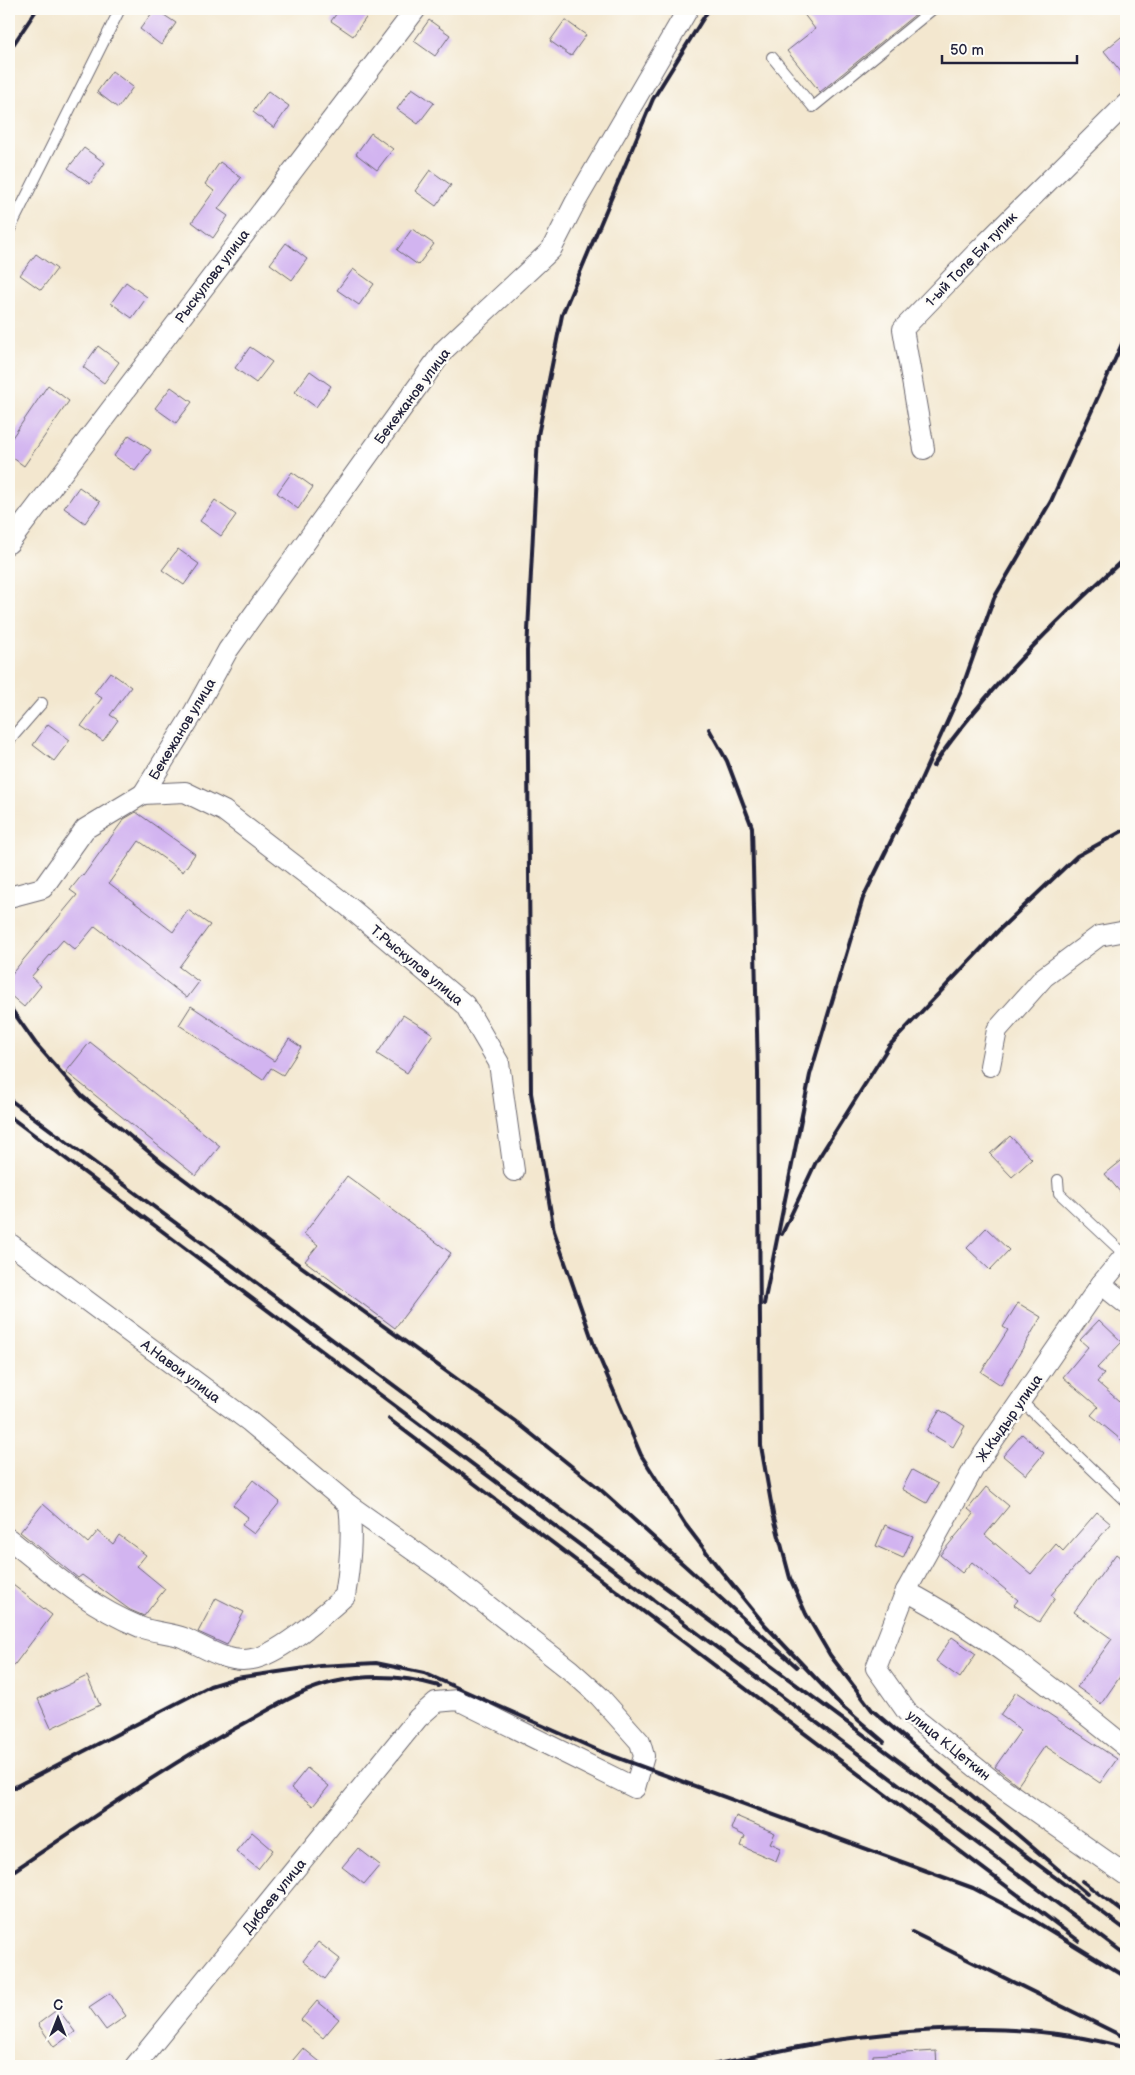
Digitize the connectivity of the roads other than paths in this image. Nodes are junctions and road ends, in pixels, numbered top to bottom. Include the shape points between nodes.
1 (120, 9) edge
2 (416, 9) edge
3 (688, 9) edge
4 (933, 9) edge
5 (772, 57) dead end
6 (1126, 104) edge
7 (9, 231) edge
8 (924, 449) dead end
9 (9, 543) edge
10 (42, 703) dead end
11 (9, 741) edge
12 (143, 794) junction
13 (9, 897) edge
14 (348, 907) joint
15 (1126, 931) edge
16 (990, 1066) dead end
17 (514, 1171) dead end
18 (1058, 1180) dead end
19 (9, 1243) edge
20 (1126, 1255) edge
21 (1101, 1284) junction
22 (1126, 1304) edge
23 (1022, 1400) junction
24 (1126, 1502) edge
25 (348, 1505) junction
26 (9, 1539) edge
27 (906, 1591) junction
28 (412, 1726) joint
29 (1126, 1747) edge
30 (1126, 1876) edge
31 (135, 2066) edge

1 - 7 lane
2 - 9 street, Рыскулова улица
3 - 12 street, Бекежанов улица via 551,250 444,350 228,650
4 - 5 lane via 813,107
6 - 8 street, 1-ый Толе Би тупик via 903,329
10 - 11 lane
12 - 13 street, Бекежанов улица via 85,829 42,888
12 - 14 street, Бекежанов улица via 185,792 224,811
14 - 17 street, Т.Рыскулов улица via 465,1005 499,1062
15 - 16 street via 1099,936 1044,977 997,1030
18 - 20 lane via 1059,1193
19 - 25 street, А.Навои улица via 250,1422
20 - 21 street, Ж.Кыдыр улица
21 - 22 street
21 - 23 street, Ж.Кыдыр улица
23 - 24 lane
23 - 27 street, Ж.Кыдыр улица via 974,1468
25 - 26 street via 351,1558 345,1596 301,1632 269,1652 253,1659 234,1661 182,1637 141,1627 74,1592
25 - 28 street, А.Навои улица via 451,1577 570,1670 626,1724 640,1742 644,1756 635,1788 458,1700 436,1702
27 - 29 street via 976,1632 1028,1668
27 - 30 street, улица К.Цеткин via 876,1668 907,1712 998,1785
28 - 31 street, Дибаев улица

